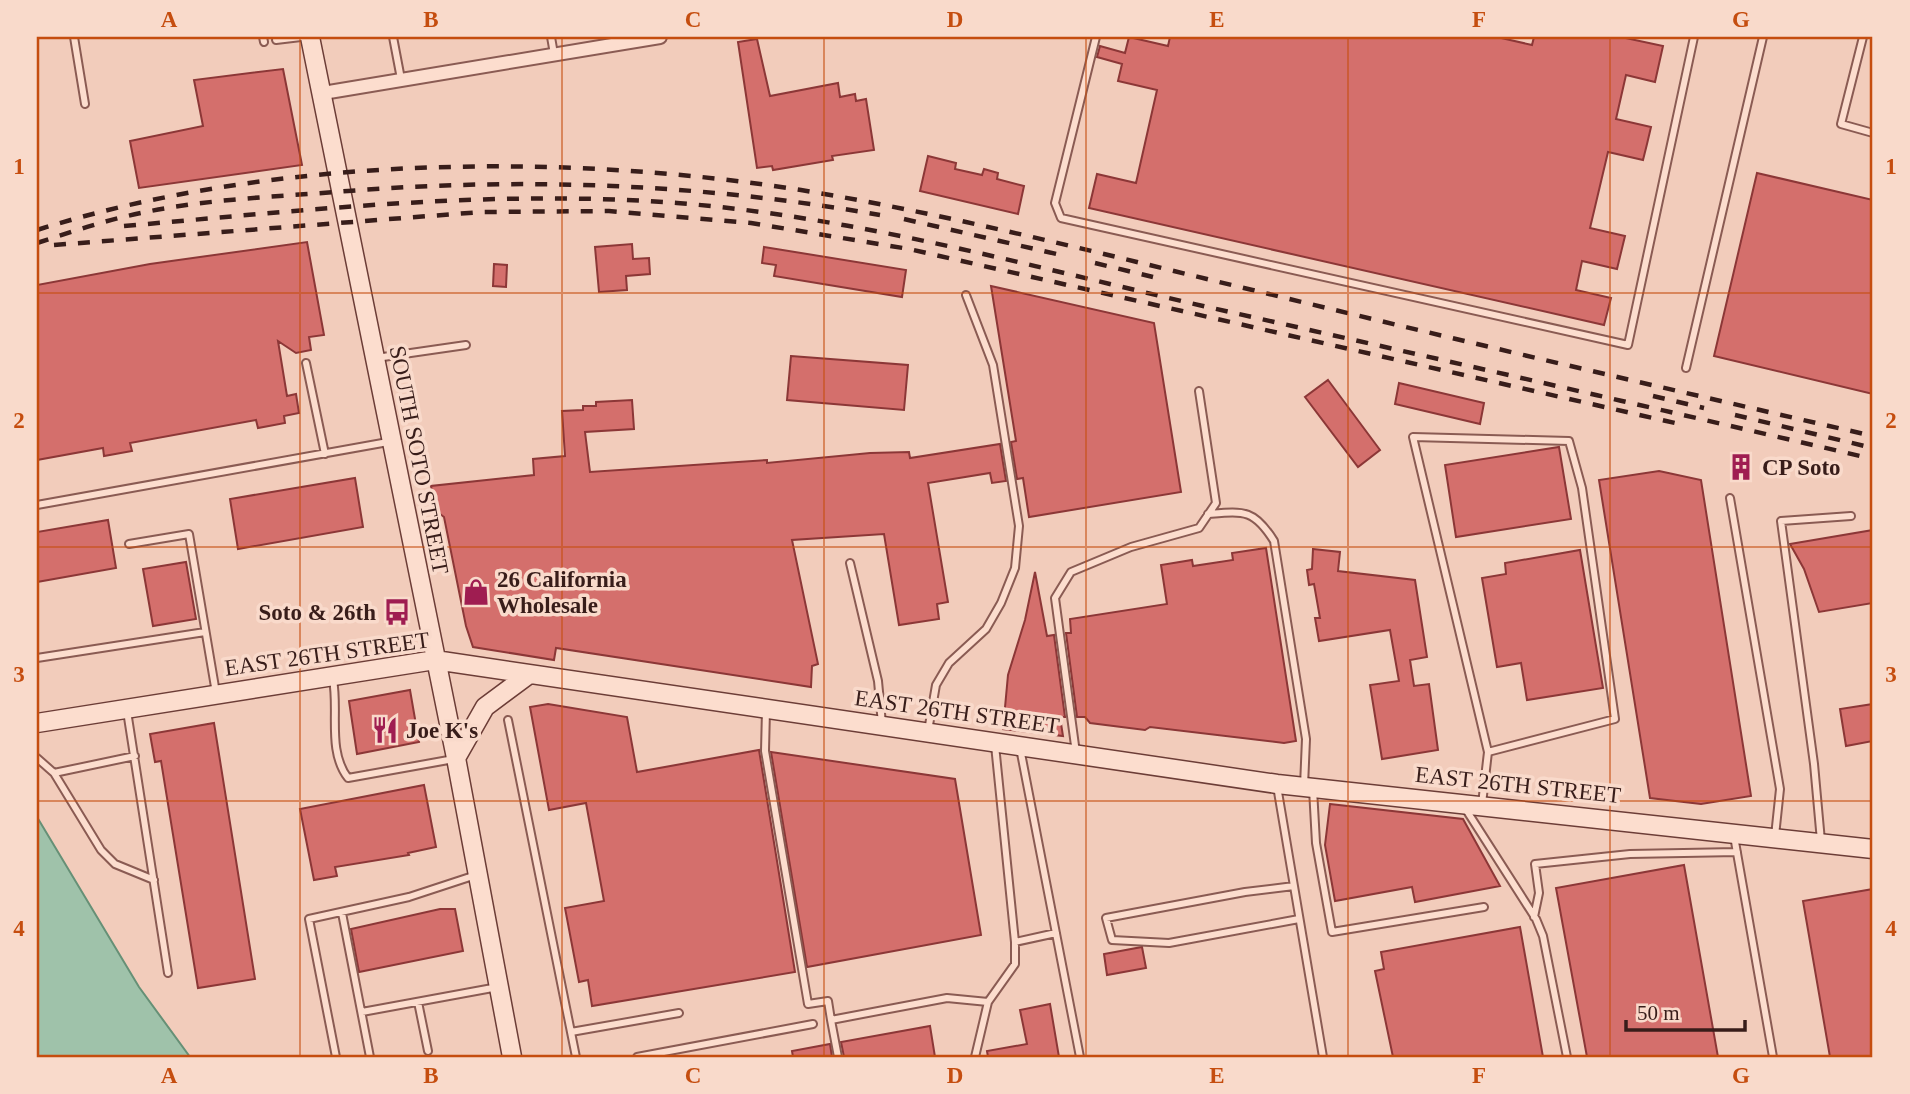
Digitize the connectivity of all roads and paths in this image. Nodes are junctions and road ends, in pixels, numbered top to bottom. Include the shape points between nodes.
1 (74, 37) edge
2 (302, 37) edge
3 (310, 37) edge
4 (393, 37) edge
5 (551, 37) edge
6 (660, 37) edge
7 (1096, 37) edge
8 (1694, 37) edge
9 (1763, 37) edge
10 (1863, 37) edge
11 (276, 40) dead end
12 (554, 54) junction
13 (401, 79) junction
14 (323, 93) junction
15 (85, 104) dead end
16 (1873, 133) edge
17 (966, 295) dead end
18 (466, 345) dead end
19 (374, 358) junction
20 (306, 363) dead end
21 (1686, 368) dead end
22 (1199, 390) dead end
23 (390, 442) junction
24 (325, 453) junction
25 (1730, 498) dead end
26 (37, 505) edge
27 (1208, 514) junction
28 (1852, 516) dead end
29 (129, 544) dead end
30 (850, 563) dead end
31 (205, 632) junction
32 (37, 658) edge
33 (435, 660) junction
34 (528, 675) junction
35 (332, 676) junction
36 (216, 695) junction
37 (127, 709) junction
38 (766, 710) junction
39 (508, 720) dead end
40 (37, 723) edge
41 (882, 726) junction
42 (928, 733) junction
43 (994, 743) junction
44 (1020, 746) junction
45 (1488, 752) junction
46 (1077, 755) junction
47 (135, 756) junction
48 (37, 758) edge
49 (456, 758) junction
50 (54, 772) junction
51 (1277, 784) junction
52 (1308, 787) junction
53 (1462, 804) junction
54 (1482, 806) junction
55 (1734, 834) junction
56 (1775, 838) junction
57 (1821, 843) junction
58 (1873, 849) edge
59 (1737, 852) junction
60 (477, 874) junction
61 (154, 880) junction
62 (1294, 886) junction
63 (1484, 907) dead end
64 (342, 913) junction
65 (1534, 916) junction
66 (1299, 919) junction
67 (1056, 933) junction
68 (1015, 942) junction
69 (168, 973) dead end
70 (499, 987) junction
71 (418, 1002) junction
72 (988, 1002) junction
73 (362, 1012) junction
74 (679, 1013) dead end
75 (831, 1020) junction
76 (813, 1024) dead end
77 (571, 1032) junction
78 (428, 1051) dead end
79 (336, 1057) edge
80 (370, 1057) edge
81 (512, 1057) edge
82 (576, 1057) edge
83 (637, 1057) edge
84 (838, 1057) edge
85 (975, 1057) edge
86 (1080, 1057) edge
87 (1323, 1057) edge
88 (1567, 1057) edge
89 (1773, 1057) edge

1 - 15 lane
2 - 11 lane
3 - 14 street, SOUTH SOTO STREET
4 - 13 lane
5 - 12 lane
6 - 12 street
7 - 8 lane via 1055,203 1061,218 1628,345
9 - 21 lane
10 - 16 lane via 1841,124
12 - 13 street
13 - 14 street
14 - 19 street, SOUTH SOTO STREET
17 - 42 lane via 993,365 1019,526 1015,568 1001,603 986,629 949,663 936,685
18 - 19 lane
19 - 23 street, SOUTH SOTO STREET
20 - 24 lane
22 - 27 lane via 1216,503
23 - 24 lane
23 - 33 street, SOUTH SOTO STREET
24 - 26 lane
25 - 56 lane via 1780,789
27 - 46 lane via 1199,528 1131,547 1071,572 1055,598
27 - 52 lane via 1242,511 1261,520 1274,541 1306,739
28 - 57 lane via 1781,521
29 - 31 lane via 189,534
30 - 41 lane via 878,681
31 - 32 lane
31 - 36 lane
33 - 34 street, EAST 26TH STREET
33 - 35 street, EAST 26TH STREET
33 - 49 street, SOUTH SOTO STREET
34 - 38 street, EAST 26TH STREET
34 - 49 street via 485,707
35 - 36 street, EAST 26TH STREET
35 - 49 lane via 337,749 348,778
36 - 37 street, EAST 26TH STREET
37 - 40 street, EAST 26TH STREET
37 - 47 lane
38 - 41 street, EAST 26TH STREET
38 - 75 lane via 765,751 808,1004 828,1002
39 - 77 lane
41 - 42 street, EAST 26TH STREET
42 - 43 street, EAST 26TH STREET
43 - 44 street, EAST 26TH STREET
43 - 68 lane
44 - 46 street, EAST 26TH STREET
44 - 67 lane
45 - 45 lane via 1416,450 1413,437 1569,441 1582,488 1615,719
45 - 54 lane
46 - 51 street, EAST 26TH STREET
47 - 50 lane
47 - 61 lane
48 - 50 lane
49 - 60 street, SOUTH SOTO STREET
50 - 61 lane via 101,850 115,864
51 - 52 street, EAST 26TH STREET
51 - 62 lane
52 - 53 street, EAST 26TH STREET
52 - 63 lane via 1332,932
53 - 54 street, EAST 26TH STREET
53 - 65 lane
54 - 55 street, EAST 26TH STREET
55 - 56 street, EAST 26TH STREET
55 - 59 lane
56 - 57 street, EAST 26TH STREET
57 - 58 street, EAST 26TH STREET
59 - 65 lane via 1630,854 1535,864 1539,893
59 - 89 lane
60 - 64 lane
60 - 70 street, SOUTH SOTO STREET
61 - 69 lane
62 - 66 lane
62 - 66 lane via 1106,919 1107,928 1112,940 1169,943
64 - 73 lane
64 - 79 lane via 309,919
65 - 88 lane via 1543,936
66 - 87 lane
67 - 68 lane
67 - 86 lane
68 - 72 lane via 1015,964
70 - 71 lane
70 - 81 street, SOUTH SOTO STREET
71 - 73 lane
71 - 78 lane
72 - 75 lane via 947,998
72 - 85 lane
73 - 80 lane
74 - 77 lane
75 - 84 lane
76 - 83 lane
77 - 82 lane

